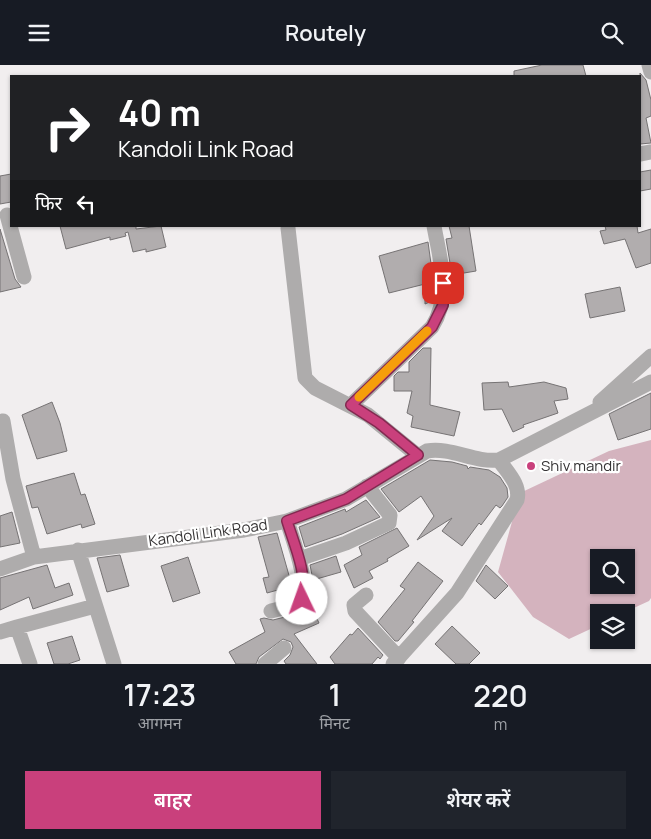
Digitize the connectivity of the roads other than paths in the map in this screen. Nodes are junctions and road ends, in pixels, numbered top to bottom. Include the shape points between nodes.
1 (649, 65) edge
2 (651, 72) edge
3 (6, 215) edge
4 (434, 227) edge
5 (288, 228) dead end
6 (24, 277) dead end
7 (651, 356) edge
8 (651, 382) edge
9 (351, 405) junction
10 (581, 418) junction
11 (3, 421) dead end
12 (418, 455) junction
13 (499, 460) junction
14 (367, 486) junction
15 (287, 521) junction
16 (78, 550) junction
17 (34, 557) junction
18 (299, 559) junction
19 (0, 569) edge
20 (366, 595) dead end
21 (95, 606) junction
22 (271, 611) dead end
23 (18, 627) junction
24 (0, 632) edge
25 (284, 648) dead end
26 (396, 661) edge
27 (30, 664) edge
28 (114, 664) edge
29 (265, 664) edge

1 - 2 street
3 - 6 street
4 - 9 street via 443,283 443,305 438,317 432,327
5 - 9 street via 305,378 315,388
7 - 10 street
8 - 10 street
9 - 12 street
10 - 13 street
11 - 17 street via 13,479
12 - 13 street, Kandoli Link Road via 440,449 489,461
12 - 14 street, Kandoli Link Road
13 - 26 street via 517,487 517,500 457,593
14 - 15 street, Kandoli Link Road via 346,499
14 - 18 street via 390,515 389,523 346,543
15 - 16 street, Kandoli Link Road via 244,530
15 - 18 street
16 - 17 street, Kandoli Link Road
16 - 21 street
17 - 19 street, Kandoli Link Road
18 - 22 street via 304,592 302,599 289,607
20 - 26 street via 354,605 354,611
21 - 23 street
21 - 28 street
23 - 24 street
23 - 27 street
25 - 29 street

